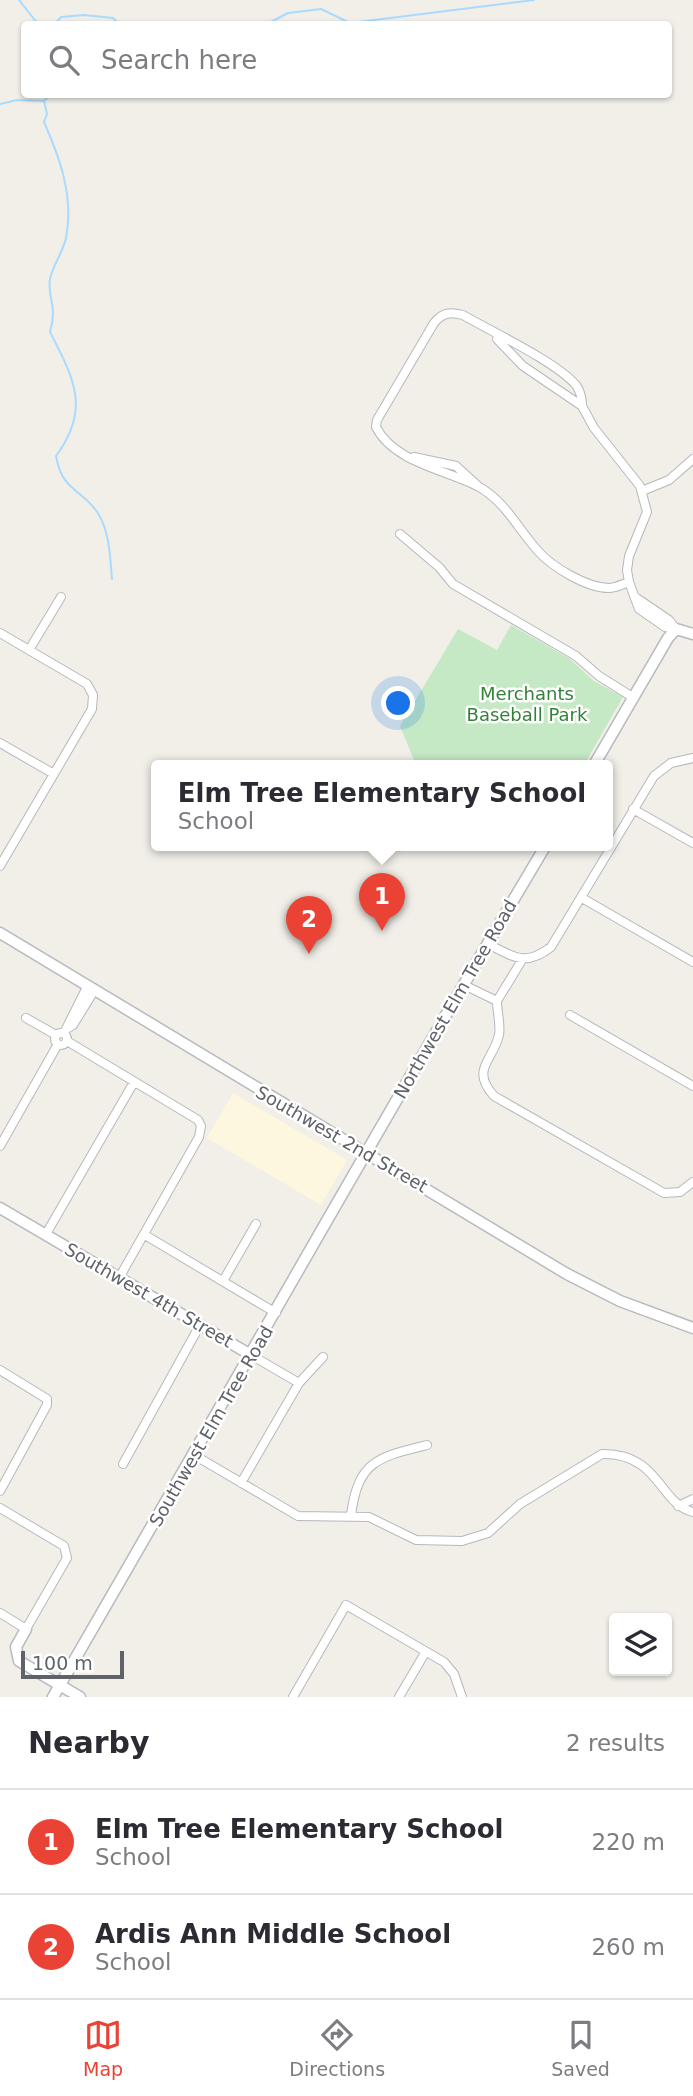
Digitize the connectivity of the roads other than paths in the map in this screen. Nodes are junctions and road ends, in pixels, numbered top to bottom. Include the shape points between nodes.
1 (490, 331) junction
2 (582, 406) junction
3 (693, 458) edge
4 (642, 491) junction
5 (400, 534) dead end
6 (629, 582) junction
7 (61, 597) dead end
8 (676, 629) junction
9 (0, 633) edge
10 (693, 634) edge
11 (29, 650) junction
12 (634, 698) junction
13 (0, 743) edge
14 (693, 758) edge
15 (597, 760) edge
16 (54, 774) junction
17 (633, 809) junction
18 (613, 843) edge
19 (693, 844) edge
20 (542, 851) edge
21 (608, 851) edge
22 (0, 865) edge
23 (582, 898) junction
24 (0, 933) edge
25 (488, 944) junction
26 (522, 960) junction
27 (693, 962) edge
28 (464, 985) junction
29 (90, 989) junction
30 (497, 1001) junction
31 (570, 1015) dead end
32 (26, 1018) dead end
33 (63, 1036) junction
34 (134, 1082) junction
35 (693, 1086) edge
36 (0, 1146) edge
37 (366, 1154) junction
38 (693, 1182) edge
39 (0, 1208) edge
40 (256, 1224) dead end
41 (46, 1234) junction
42 (145, 1235) junction
43 (119, 1278) junction
44 (223, 1281) junction
45 (276, 1313) junction
46 (200, 1325) junction
47 (693, 1328) edge
48 (251, 1355) junction
49 (323, 1357) dead end
50 (0, 1370) edge
51 (299, 1383) junction
52 (427, 1445) dead end
53 (194, 1455) junction
54 (123, 1464) dead end
55 (241, 1483) junction
56 (0, 1491) edge
57 (693, 1499) edge
58 (678, 1506) junction
59 (0, 1508) edge
60 (693, 1512) edge
61 (351, 1515) junction
62 (0, 1614) edge
63 (26, 1629) junction
64 (425, 1653) junction
65 (60, 1685) junction
66 (53, 1697) edge
67 (80, 1697) edge
68 (293, 1697) edge
69 (400, 1697) edge
70 (462, 1697) edge

1 - 2 street via 523,366
1 - 2 street via 575,385
1 - 6 street via 463,315 441,315 376,427 389,444 412,457 456,466 513,516 540,554 566,570 609,588
2 - 4 street
3 - 4 street via 669,481
4 - 6 street via 647,512 629,556
5 - 12 street via 453,584 576,656
6 - 8 street via 635,597
7 - 11 street
8 - 10 street
8 - 12 street
9 - 11 street
11 - 16 street via 87,684 93,695 92,709
12 - 15 street
13 - 16 street
14 - 17 street via 654,776
16 - 22 street
17 - 18 street
17 - 19 street
20 - 25 street, Northwest Elm Tree Road
21 - 23 street
23 - 26 street via 551,947 538,957
23 - 27 street
24 - 29 street, Southwest 2nd Street
25 - 26 street
25 - 28 street, Northwest Elm Tree Road
26 - 30 street
28 - 30 street
28 - 37 street, Northwest Elm Tree Road
29 - 33 street
29 - 37 street, Southwest 2nd Street
30 - 38 street via 498,1037 483,1070 494,1096 664,1193 680,1192
31 - 35 street
32 - 33 street
33 - 34 street
33 - 36 street
34 - 41 street
34 - 42 street via 201,1126 200,1137
37 - 45 street, Southwest Elm Tree Road
37 - 47 street, Southwest 2nd Street via 604,1294
39 - 41 street, Southwest 4th Street
40 - 44 street
41 - 43 street, Southwest 4th Street
42 - 43 street
42 - 44 street
43 - 46 street, Southwest 4th Street
44 - 45 street
45 - 48 street, Southwest Elm Tree Road
46 - 48 street, Southwest 4th Street
46 - 54 street
48 - 51 street, Southwest 4th Street
48 - 53 street, Southwest Elm Tree Road
49 - 51 street
50 - 56 street via 47,1399
51 - 55 street
52 - 61 street via 387,1455 359,1477
53 - 55 street
53 - 65 street, Southwest Elm Tree Road
55 - 61 street via 298,1516
57 - 58 street
58 - 60 street
58 - 61 street via 650,1471 617,1454 603,1454 520,1504 488,1533 463,1541 416,1540 369,1517
59 - 63 street via 64,1546 67,1558
62 - 63 street
63 - 65 street via 16,1647 19,1661
64 - 68 street via 346,1605
64 - 69 street
64 - 70 street via 444,1662
65 - 66 street, Southwest Elm Tree Road
65 - 67 street

